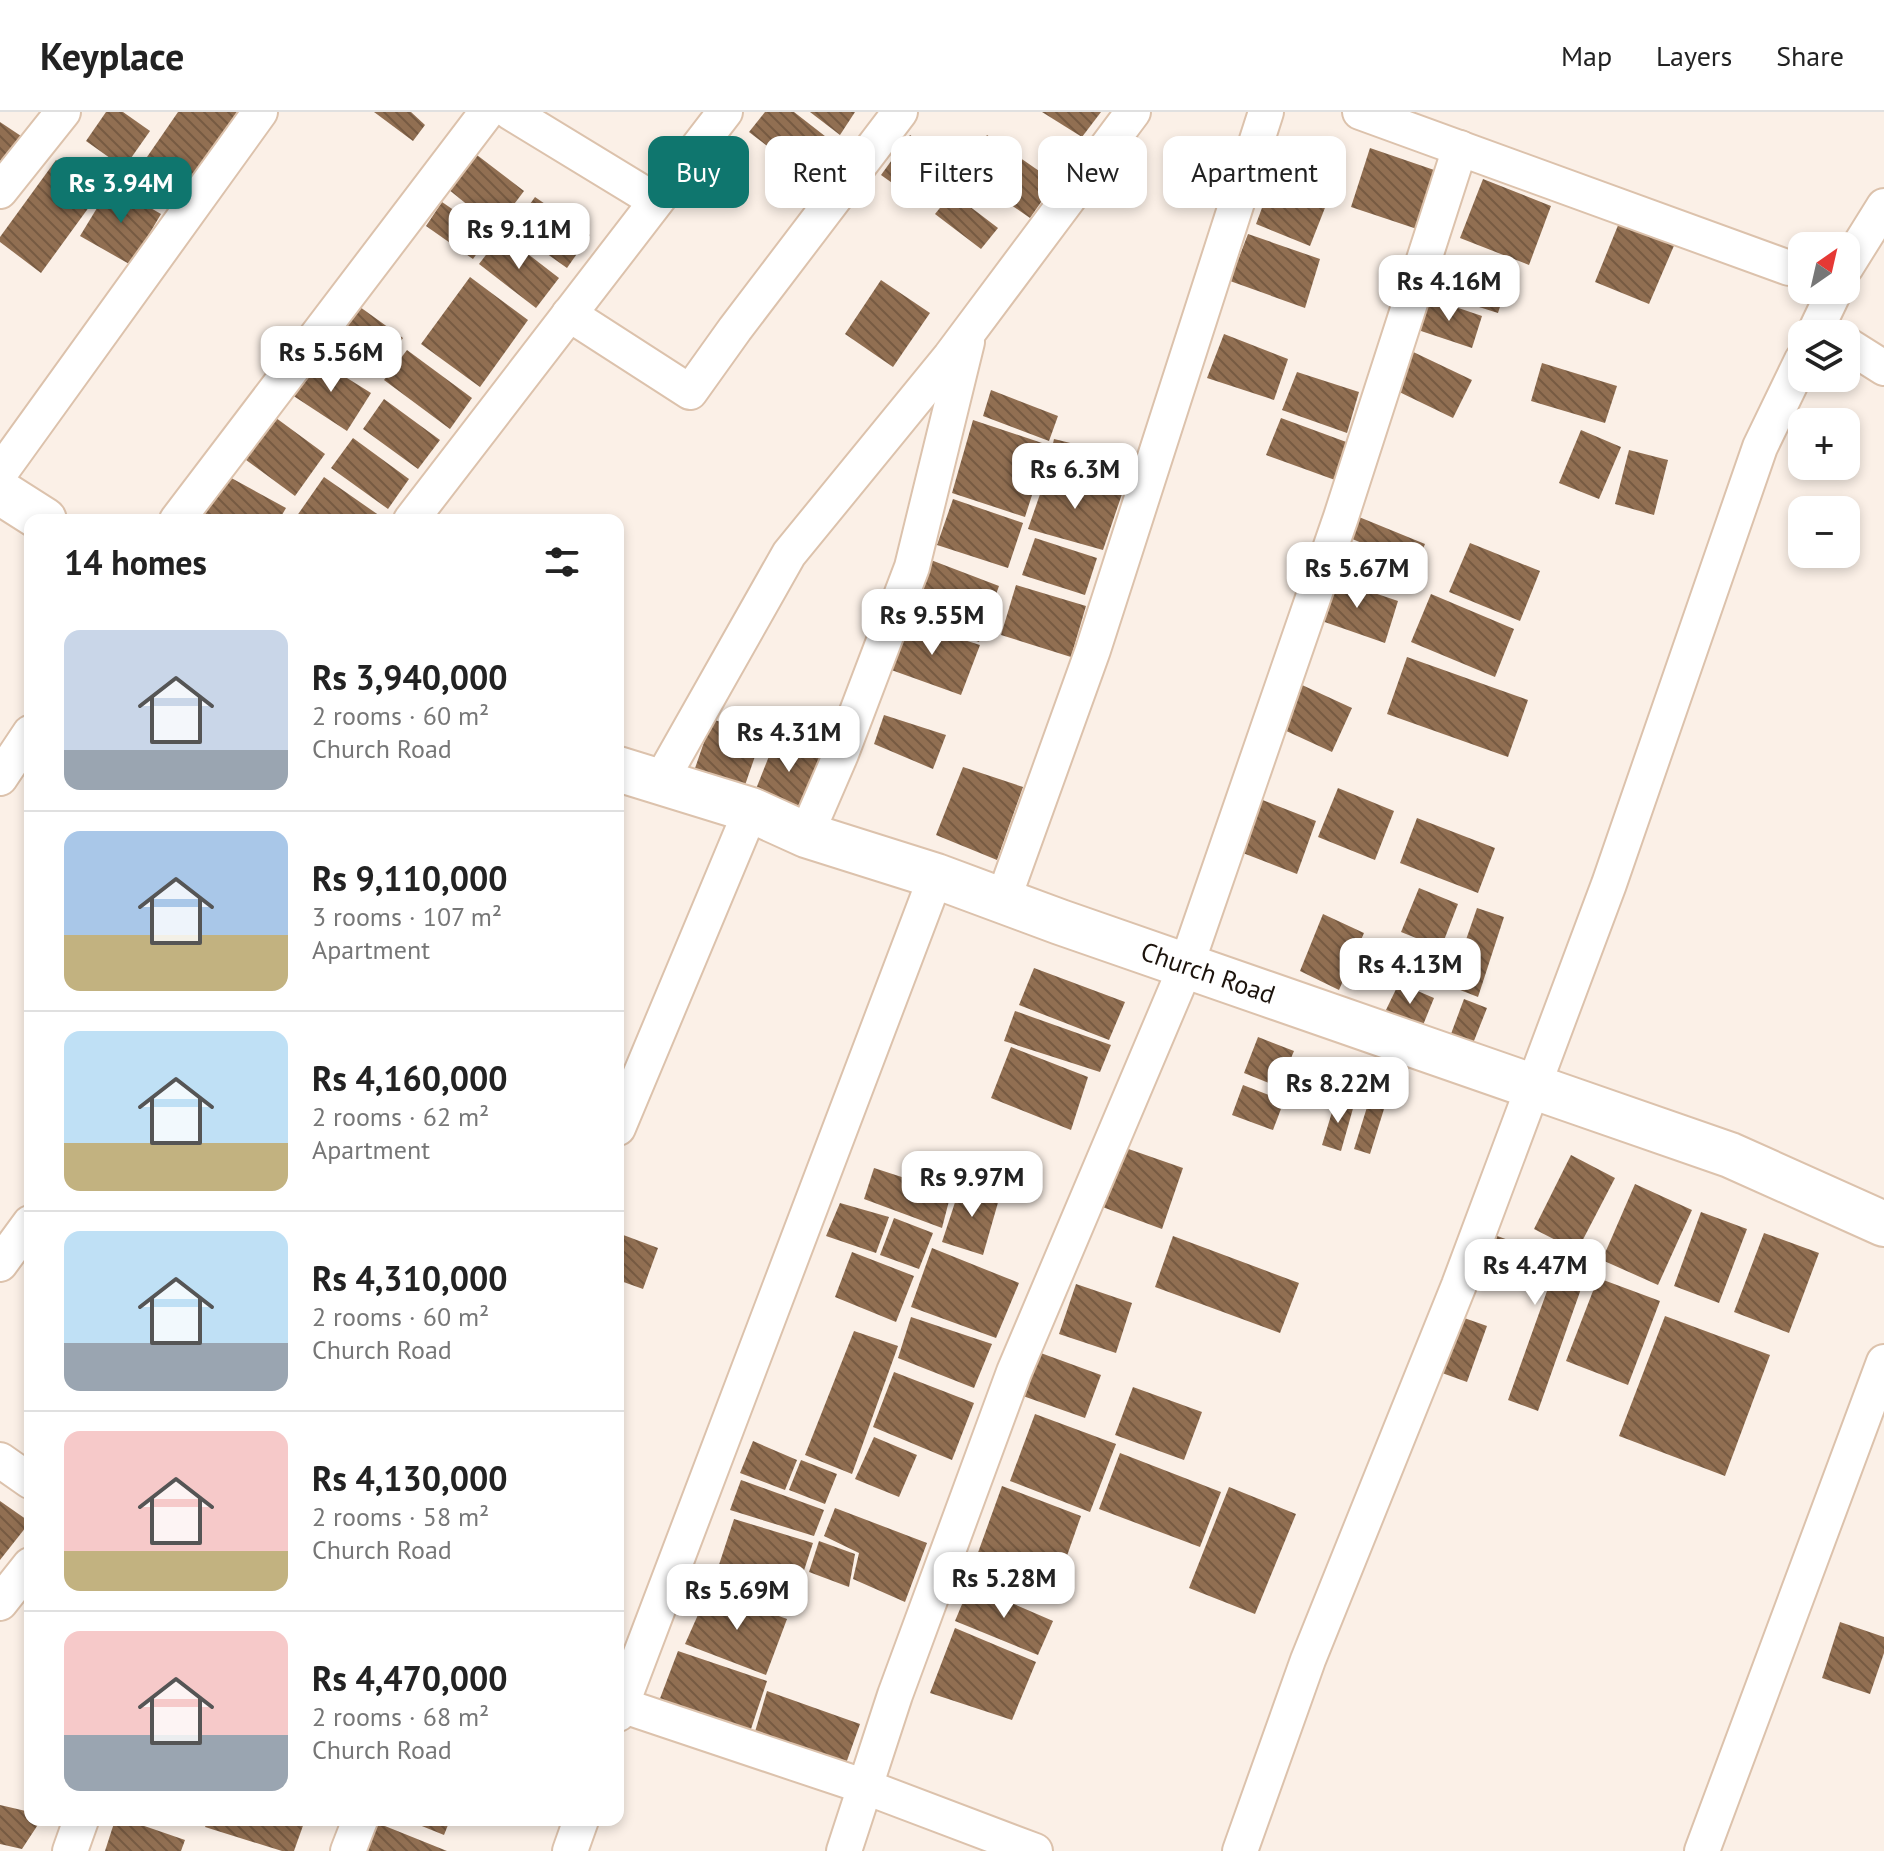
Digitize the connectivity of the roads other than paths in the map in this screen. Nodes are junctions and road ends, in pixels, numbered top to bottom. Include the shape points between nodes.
1 (63, 112) edge
2 (260, 112) edge
3 (487, 112) edge
4 (510, 112) edge
5 (725, 112) edge
6 (900, 112) edge
7 (1133, 112) edge
8 (1266, 112) edge
9 (1360, 112) edge
10 (706, 136) edge
11 (1460, 148) junction
12 (0, 191) edge
13 (648, 196) edge
14 (1884, 206) edge
15 (651, 208) edge
16 (1860, 244) edge
17 (1788, 268) edge
18 (569, 314) junction
19 (970, 330) junction
20 (1860, 354) edge
21 (1884, 368) edge
22 (1788, 389) edge
23 (0, 473) edge
24 (0, 492) edge
25 (35, 514) edge
26 (182, 514) edge
27 (416, 514) edge
28 (24, 742) edge
29 (624, 771) edge
30 (0, 778) edge
31 (660, 782) junction
32 (751, 810) junction
33 (806, 835) junction
34 (936, 876) junction
35 (1003, 900) junction
36 (1186, 966) junction
37 (1533, 1087) junction
38 (624, 1114) edge
39 (1884, 1224) edge
40 (24, 1231) edge
41 (0, 1264) edge
42 (1884, 1362) edge
43 (0, 1460) edge
44 (24, 1477) edge
45 (24, 1573) edge
46 (0, 1603) edge
47 (624, 1694) edge
48 (624, 1709) edge
49 (866, 1787) junction
50 (79, 1826) edge
51 (358, 1826) edge
52 (579, 1826) edge
53 (70, 1851) edge
54 (348, 1851) edge
55 (570, 1851) edge
56 (844, 1851) edge
57 (1035, 1851) edge
58 (1240, 1851) edge
59 (1702, 1851) edge

1 - 12 street
2 - 23 street
3 - 26 street
4 - 13 street
5 - 10 street
6 - 18 street via 690,392
7 - 19 street
8 - 35 street via 1093,650
9 - 11 street
11 - 17 street
11 - 36 street via 1336,532
14 - 16 street
15 - 18 street
18 - 27 street
19 - 31 street via 789,554
19 - 33 street via 912,567
20 - 21 street
22 - 37 street via 1760,447
24 - 25 main road
28 - 30 street
29 - 31 main road, Church Road
31 - 32 main road, Church Road
32 - 33 main road, Church Road
32 - 38 street
33 - 34 main road, Church Road
34 - 35 main road, Church Road
34 - 47 street
35 - 36 main road, Church Road
36 - 37 main road, Church Road
36 - 49 street via 1014,1372
37 - 39 main road, Church Road via 1730,1155
37 - 58 street via 1308,1660
40 - 41 street
42 - 59 street
43 - 44 street
45 - 46 street
48 - 49 street
49 - 56 street
49 - 57 street
50 - 53 street
51 - 54 street
52 - 55 street

